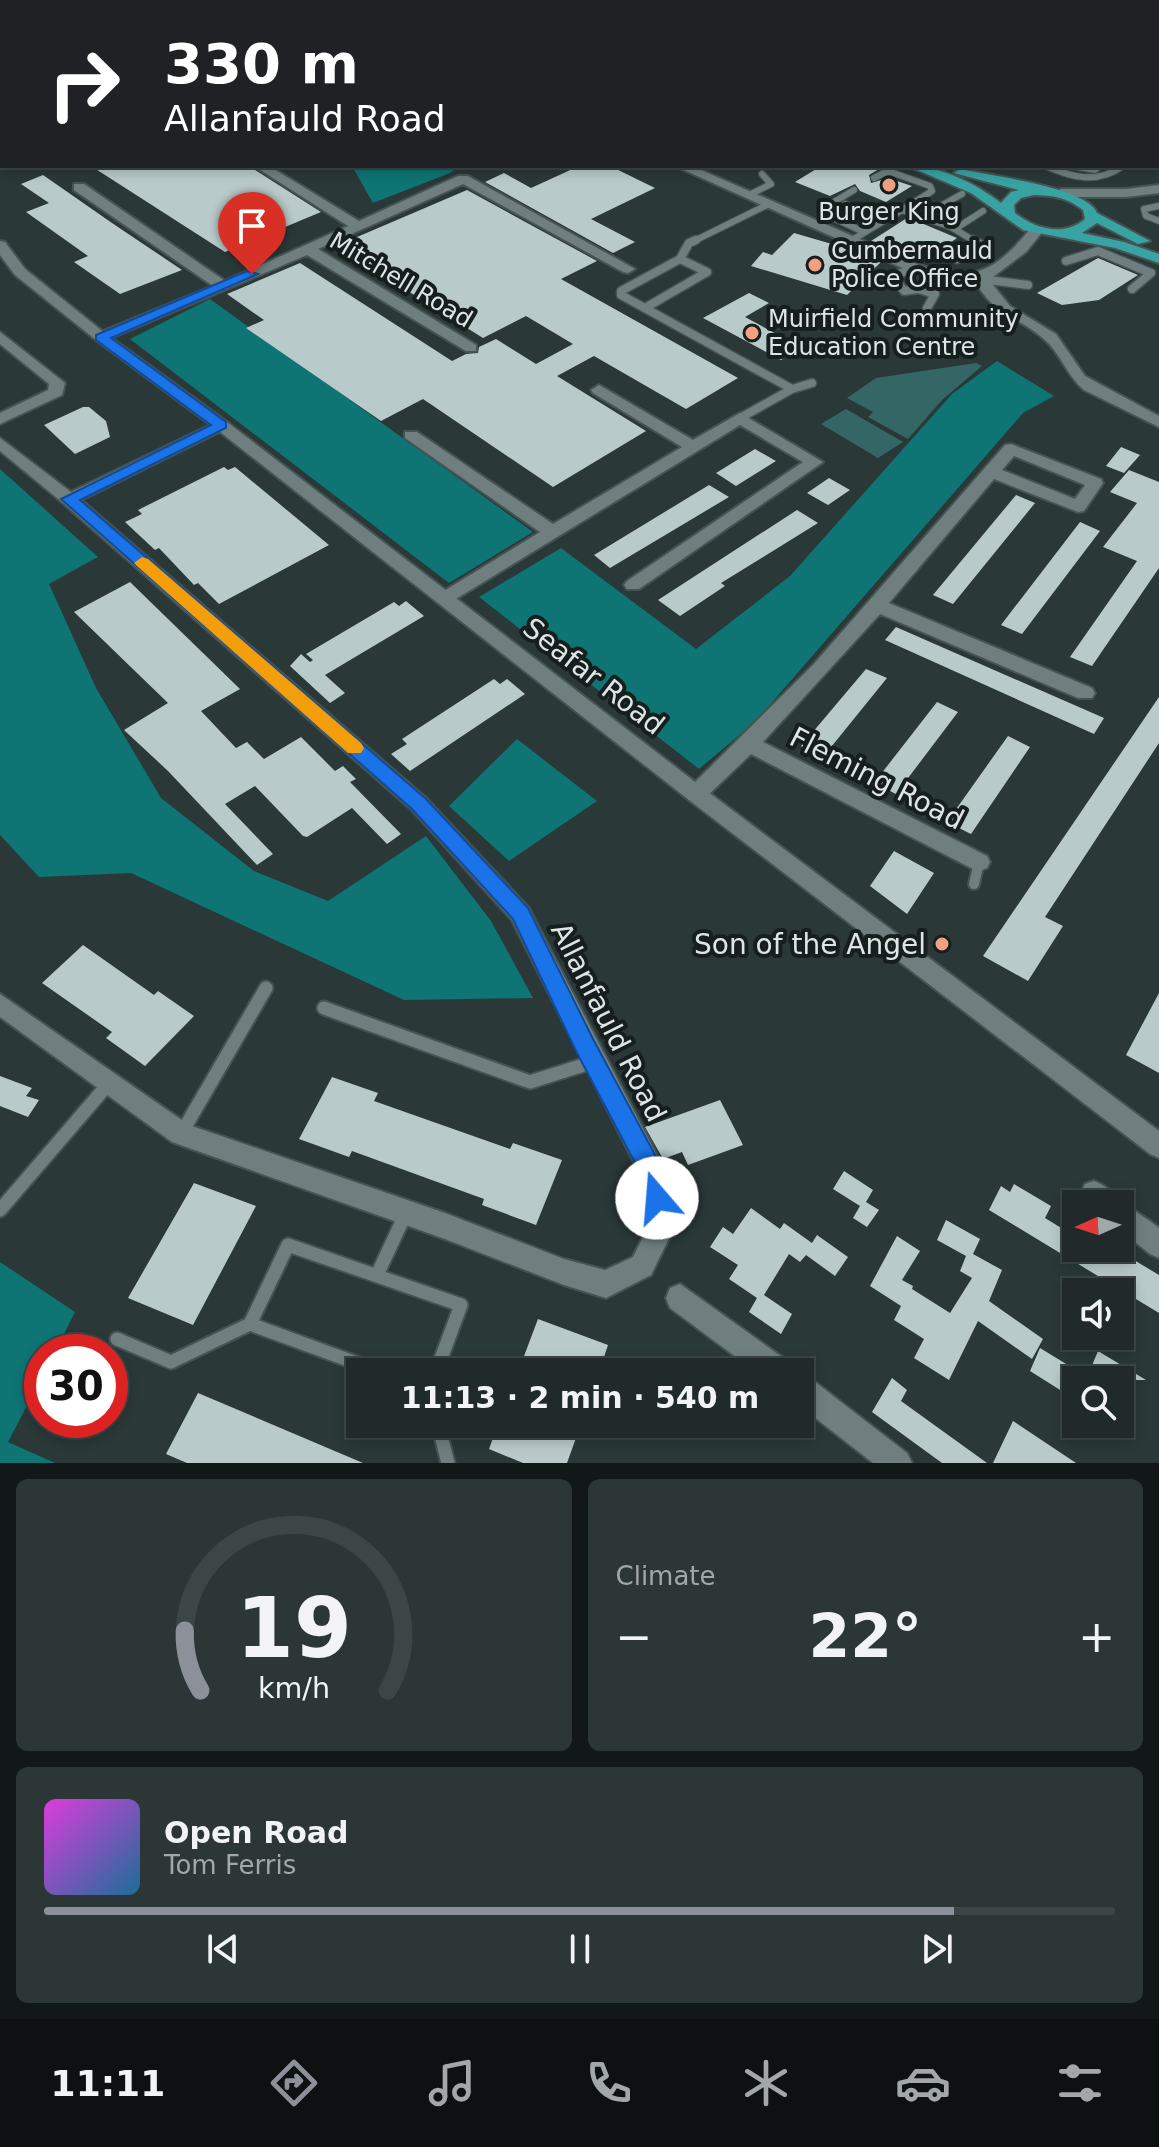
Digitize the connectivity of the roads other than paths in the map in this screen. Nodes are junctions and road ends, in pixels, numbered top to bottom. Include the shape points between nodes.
1 (263, 168) edge
2 (686, 168) edge
3 (919, 168) edge
4 (948, 168) edge
5 (1052, 168) edge
6 (1120, 168) edge
7 (762, 174) dead end
8 (874, 178) dead end
9 (79, 187) dead end
10 (1157, 188) edge
11 (854, 190) dead end
12 (1042, 191) junction
13 (1061, 193) junction
14 (1126, 193) junction
15 (962, 194) dead end
16 (749, 195) junction
17 (769, 204) junction
18 (845, 204) dead end
19 (1159, 206) edge
20 (902, 210) junction
21 (983, 211) dead end
22 (1092, 214) junction
23 (921, 217) junction
24 (1013, 218) junction
25 (885, 220) junction
26 (1159, 221) edge
27 (358, 226) junction
28 (955, 229) junction
29 (1037, 230) junction
30 (1057, 233) junction
31 (858, 236) junction
32 (0, 245) edge
33 (1159, 247) edge
34 (308, 249) junction
35 (680, 259) junction
36 (957, 259) dead end
37 (1159, 259) edge
38 (1066, 261) dead end
39 (914, 268) junction
40 (628, 269) dead end
41 (981, 279) junction
42 (1028, 285) dead end
43 (224, 287) junction
44 (1132, 289) dead end
45 (645, 308) junction
46 (927, 308) dead end
47 (0, 336) edge
48 (101, 337) junction
49 (471, 348) dead end
50 (812, 383) dead end
51 (792, 389) junction
52 (599, 390) dead end
53 (740, 418) junction
54 (0, 419) edge
55 (1159, 422) edge
56 (221, 425) junction
57 (411, 435) dead end
58 (0, 443) edge
59 (694, 447) junction
60 (991, 472) junction
61 (69, 499) junction
62 (554, 533) junction
63 (686, 550) junction
64 (706, 562) dead end
65 (633, 585) dead end
66 (445, 598) junction
67 (879, 606) junction
68 (1085, 693) dead end
69 (750, 744) junction
70 (696, 794) junction
71 (979, 862) joint
72 (974, 884) dead end
73 (266, 988) dead end
74 (0, 1004) edge
75 (324, 1008) dead end
76 (593, 1062) junction
77 (110, 1082) junction
78 (181, 1134) junction
79 (1159, 1146) edge
80 (0, 1210) edge
81 (406, 1213) junction
82 (1134, 1224) edge
83 (1159, 1245) edge
84 (377, 1275) junction
85 (680, 1298) dead end
86 (250, 1324) junction
87 (128, 1344) edge
88 (441, 1358) edge
89 (760, 1358) edge
90 (346, 1359) edge
91 (814, 1399) edge
92 (442, 1438) edge
93 (448, 1463) edge
94 (897, 1463) edge

1 - 27 street
2 - 16 street
3 - 24 main road via 984,195
4 - 12 main road
5 - 6 lane via 1088,179 1105,178
7 - 16 lane via 771,184
8 - 20 lane via 894,172 930,186 932,191
9 - 43 street
10 - 14 street
11 - 31 lane via 824,208
12 - 13 main road
12 - 24 main road via 1009,201 1007,211
13 - 14 street
13 - 22 main road via 1084,203
14 - 22 street
15 - 23 lane
16 - 17 street
17 - 31 street
17 - 35 lane via 689,243
18 - 25 lane
19 - 26 lane via 1144,209 1146,216
20 - 23 lane
20 - 25 lane
21 - 28 lane
22 - 30 main road via 1080,230
22 - 33 main road
23 - 28 lane
24 - 29 main road
25 - 31 lane
27 - 34 street
27 - 40 street via 463,179
28 - 36 lane via 980,244
29 - 30 main road
29 - 41 street
30 - 37 main road
31 - 39 street
32 - 48 street, Seafar Road via 20,272
34 - 43 street
34 - 49 street, Mitchell Road
35 - 45 lane via 621,291
35 - 45 lane via 707,272
38 - 44 lane via 1098,251 1151,273
39 - 41 street via 944,277
39 - 46 lane via 893,276 904,291 935,294
41 - 42 lane
41 - 55 street via 992,297 1018,319 1051,337 1080,379
43 - 48 street
45 - 51 lane
47 - 54 street via 57,383 56,392
48 - 56 street, Seafar Road
50 - 51 lane
51 - 53 lane
52 - 59 street
53 - 59 street
53 - 63 street via 822,458
56 - 61 street
56 - 66 street, Seafar Road
57 - 62 street
58 - 61 street, Allanfauld Road
59 - 62 street
60 - 60 street, Fleming Road via 1011,449 1095,483 1078,507
60 - 67 street, Fleming Road
61 - 76 street, Allanfauld Road via 419,804 477,865 520,914
62 - 66 street
63 - 64 street
63 - 65 street
66 - 70 street, Seafar Road
67 - 68 street
67 - 69 street, Fleming Road
69 - 70 street, Fleming Road
69 - 71 street, Fleming Road
70 - 79 street, Seafar Road
71 - 72 lane
73 - 78 lane
74 - 77 street, Allanfauld Road
75 - 76 lane via 530,1082
76 - 81 street, Allanfauld Road via 652,1172 663,1224 642,1266 606,1284
77 - 78 street, Allanfauld Road
77 - 80 lane
78 - 81 street, Allanfauld Road
81 - 84 lane
82 - 83 street
84 - 86 lane via 288,1245
84 - 88 lane via 461,1305
85 - 89 street
86 - 87 lane via 171,1362
86 - 90 lane
91 - 94 street
92 - 93 lane

